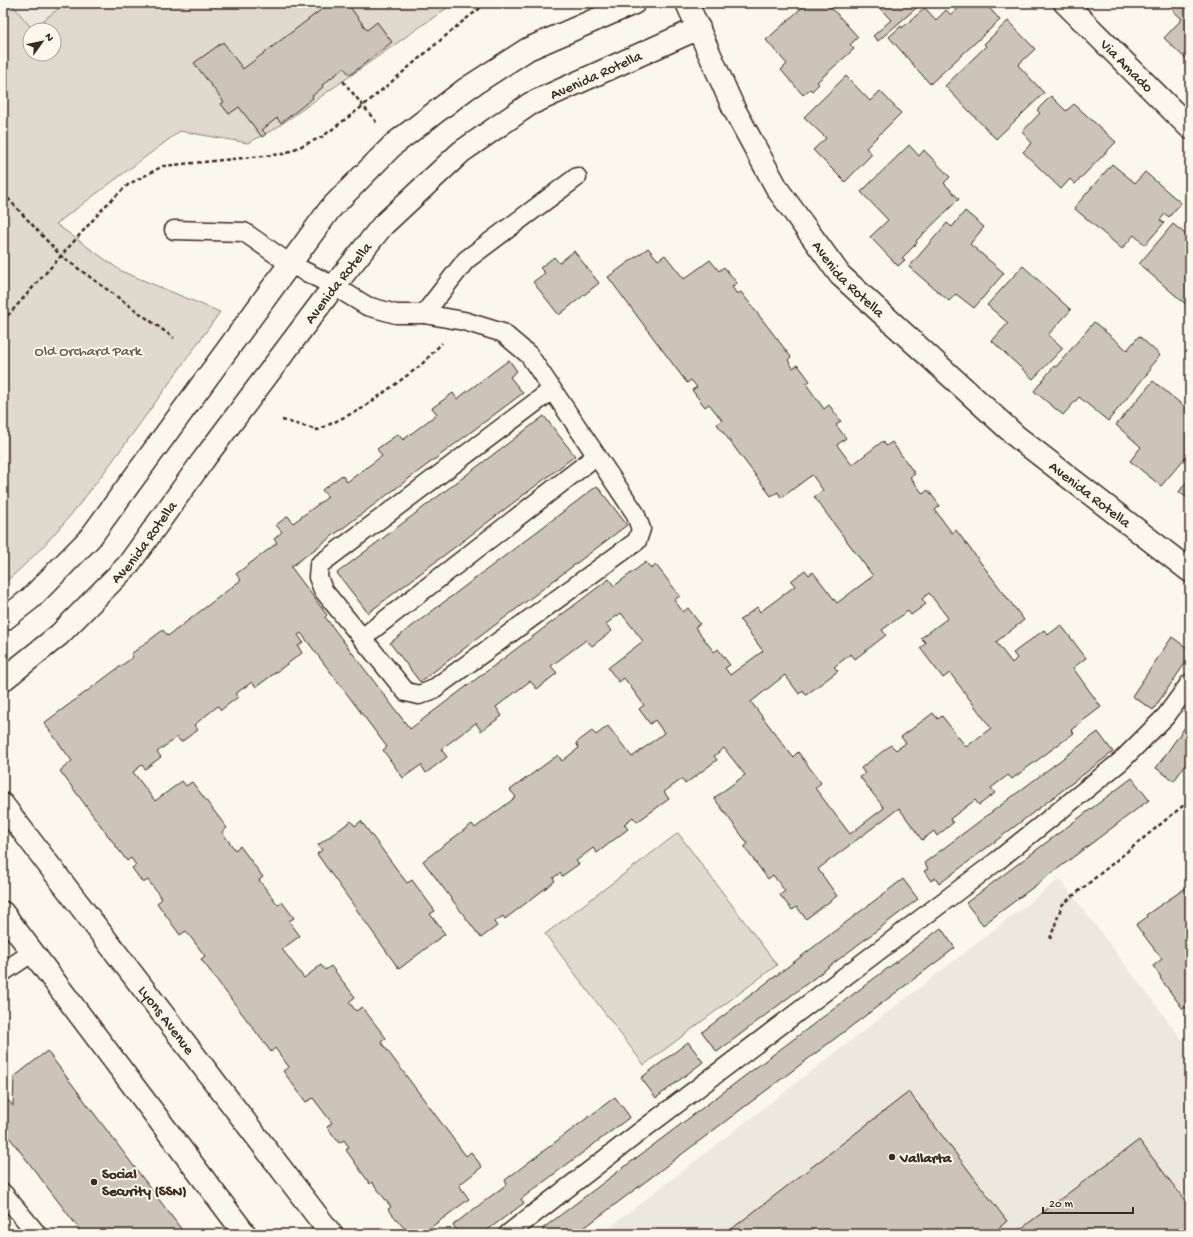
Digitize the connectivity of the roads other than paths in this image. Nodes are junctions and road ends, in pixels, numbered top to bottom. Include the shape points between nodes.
1 (634, 3) edge
2 (688, 3) edge
3 (1065, 3) edge
4 (699, 28) junction
5 (1190, 128) edge
6 (577, 177) dead end
7 (174, 230) dead end
8 (290, 264) junction
9 (334, 286) junction
10 (424, 314) junction
11 (552, 390) junction
12 (596, 456) junction
13 (1190, 571) edge
14 (3, 620) edge
15 (362, 638) junction
16 (3, 680) edge
17 (1190, 683) edge
18 (3, 805) edge
19 (3, 913) edge
20 (33, 952) junction
21 (3, 972) edge
22 (3, 1193) edge
23 (37, 1234) edge
24 (245, 1234) edge
25 (331, 1234) edge
26 (508, 1234) edge

1 - 8 street via 528,49 466,89 394,144 330,209
2 - 4 street
3 - 5 street, Via Amado
4 - 9 street, Avenida Rotella via 530,104 461,152 383,225
4 - 13 street, Avenida Rotella via 734,109 778,190 840,275 1017,437
6 - 10 lane via 466,260
7 - 8 lane via 244,232
8 - 9 lane
8 - 14 street via 90,538 30,599
9 - 10 lane via 367,306 396,314
9 - 16 street, Avenida Rotella via 128,565 59,635
10 - 11 lane via 464,320 503,333 529,355
11 - 12 lane
11 - 15 lane via 319,565 318,577 323,590
12 - 15 lane
12 - 15 lane via 635,513 641,529 637,541 432,690 419,695 406,692
17 - 26 lane via 1166,716 1120,762 991,866
18 - 25 street, Lyons Avenue
19 - 20 street
20 - 21 lane
20 - 24 street
22 - 23 lane

